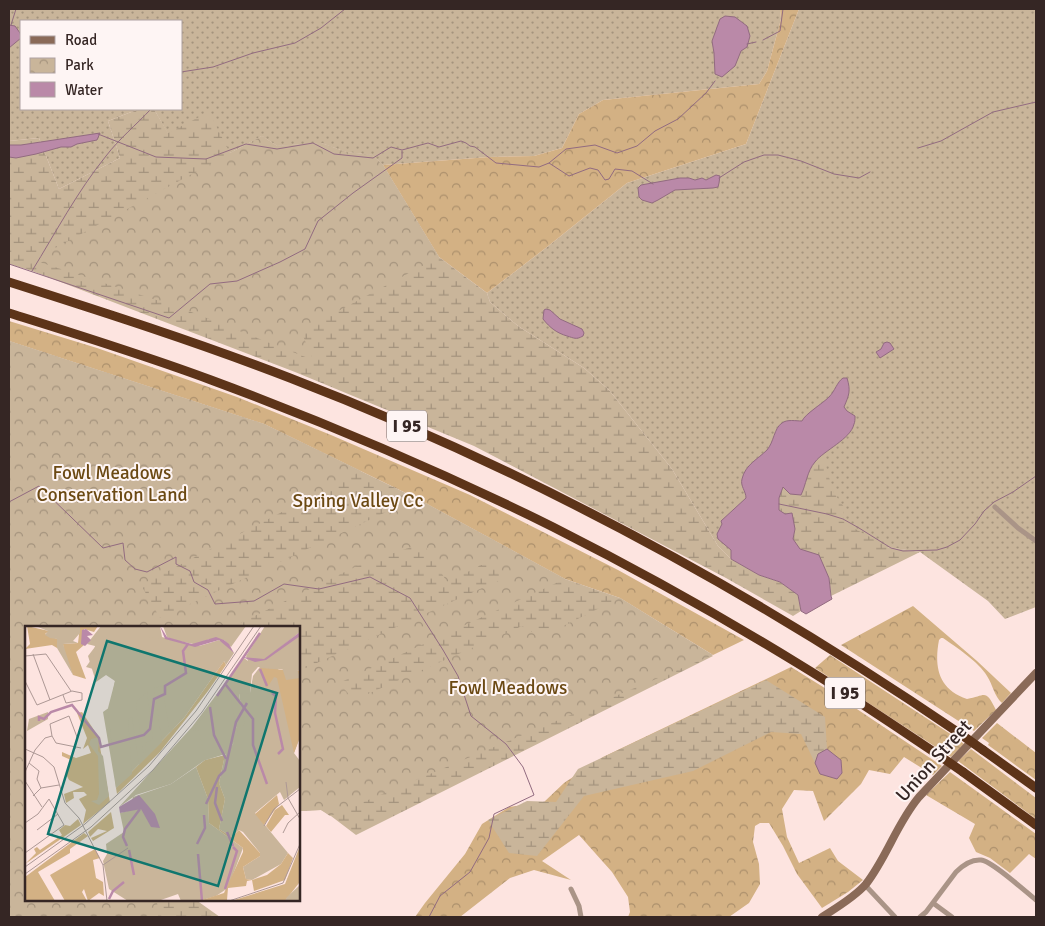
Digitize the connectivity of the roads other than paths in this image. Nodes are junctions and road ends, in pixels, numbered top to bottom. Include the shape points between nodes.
1 (9, 282) edge
2 (9, 313) edge
3 (995, 507) dead end
4 (1036, 541) edge
5 (1036, 673) edge
6 (1036, 788) edge
7 (1036, 825) edge
8 (865, 885) junction
9 (571, 889) dead end
10 (1036, 900) edge
11 (933, 903) junction
12 (581, 917) edge
13 (822, 917) edge
14 (895, 917) edge
15 (920, 917) edge
16 (952, 917) edge

1 - 6 highway, I 95, bridge via 172,335 290,378 389,418 511,474 631,534 741,595 855,664
2 - 7 highway, I 95, bridge via 244,392 376,445 506,504 609,556 825,680
3 - 4 street
5 - 8 main road, Union Street via 918,797
8 - 13 main road, Union Street
8 - 14 street
9 - 12 street
10 - 11 street via 987,862 974,860 956,872
11 - 15 street
11 - 16 street

